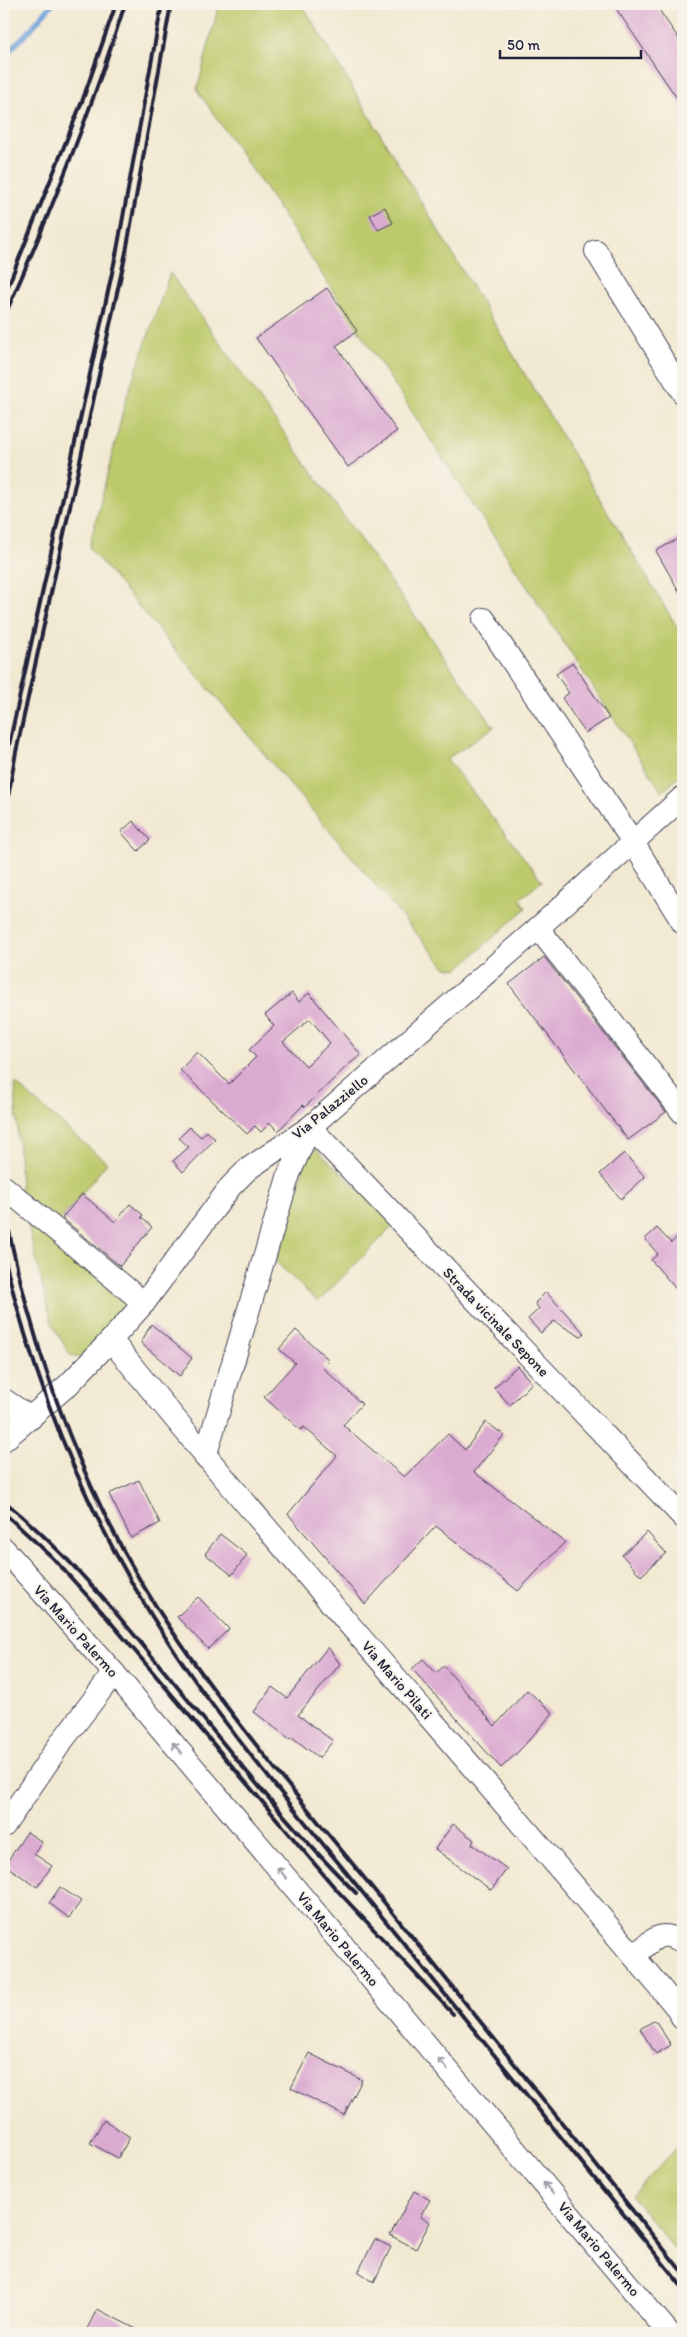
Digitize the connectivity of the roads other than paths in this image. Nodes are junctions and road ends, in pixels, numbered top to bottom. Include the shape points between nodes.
1 (596, 251) dead end
2 (683, 393) edge
3 (484, 619) dead end
4 (683, 797) edge
5 (632, 842) junction
6 (683, 923) edge
7 (538, 928) junction
8 (683, 1114) edge
9 (310, 1127) junction
10 (4, 1187) edge
11 (144, 1303) junction
12 (111, 1340) junction
13 (4, 1400) edge
14 (31, 1418) junction
15 (4, 1440) edge
16 (205, 1457) junction
17 (683, 1517) edge
18 (4, 1549) edge
19 (114, 1673) junction
20 (4, 1826) edge
21 (683, 1942) edge
22 (634, 1956) junction
23 (683, 2019) edge
24 (669, 2333) edge

1 - 2 street
3 - 5 street
4 - 5 street, Via Palazziello
5 - 6 street
5 - 7 street, Via Palazziello
7 - 8 street
7 - 9 street, Via Palazziello
9 - 11 street, Via Palazziello via 248,1169 230,1186
9 - 16 street via 290,1174
9 - 17 street, Strada vicinale Sepone
10 - 11 street
11 - 12 street, Via Palazziello
12 - 14 street, Via Palazziello
12 - 16 street, Via Mario Pilati
13 - 14 street
14 - 15 street, Via Palazziello
16 - 22 street, Via Mario Pilati
18 - 19 street, Via Mario Palermo
19 - 20 street via 62,1741
24 -> 19 street, Via Mario Palermo
21 - 22 street via 670,1935 662,1935
22 - 23 street, Via Mario Pilati

